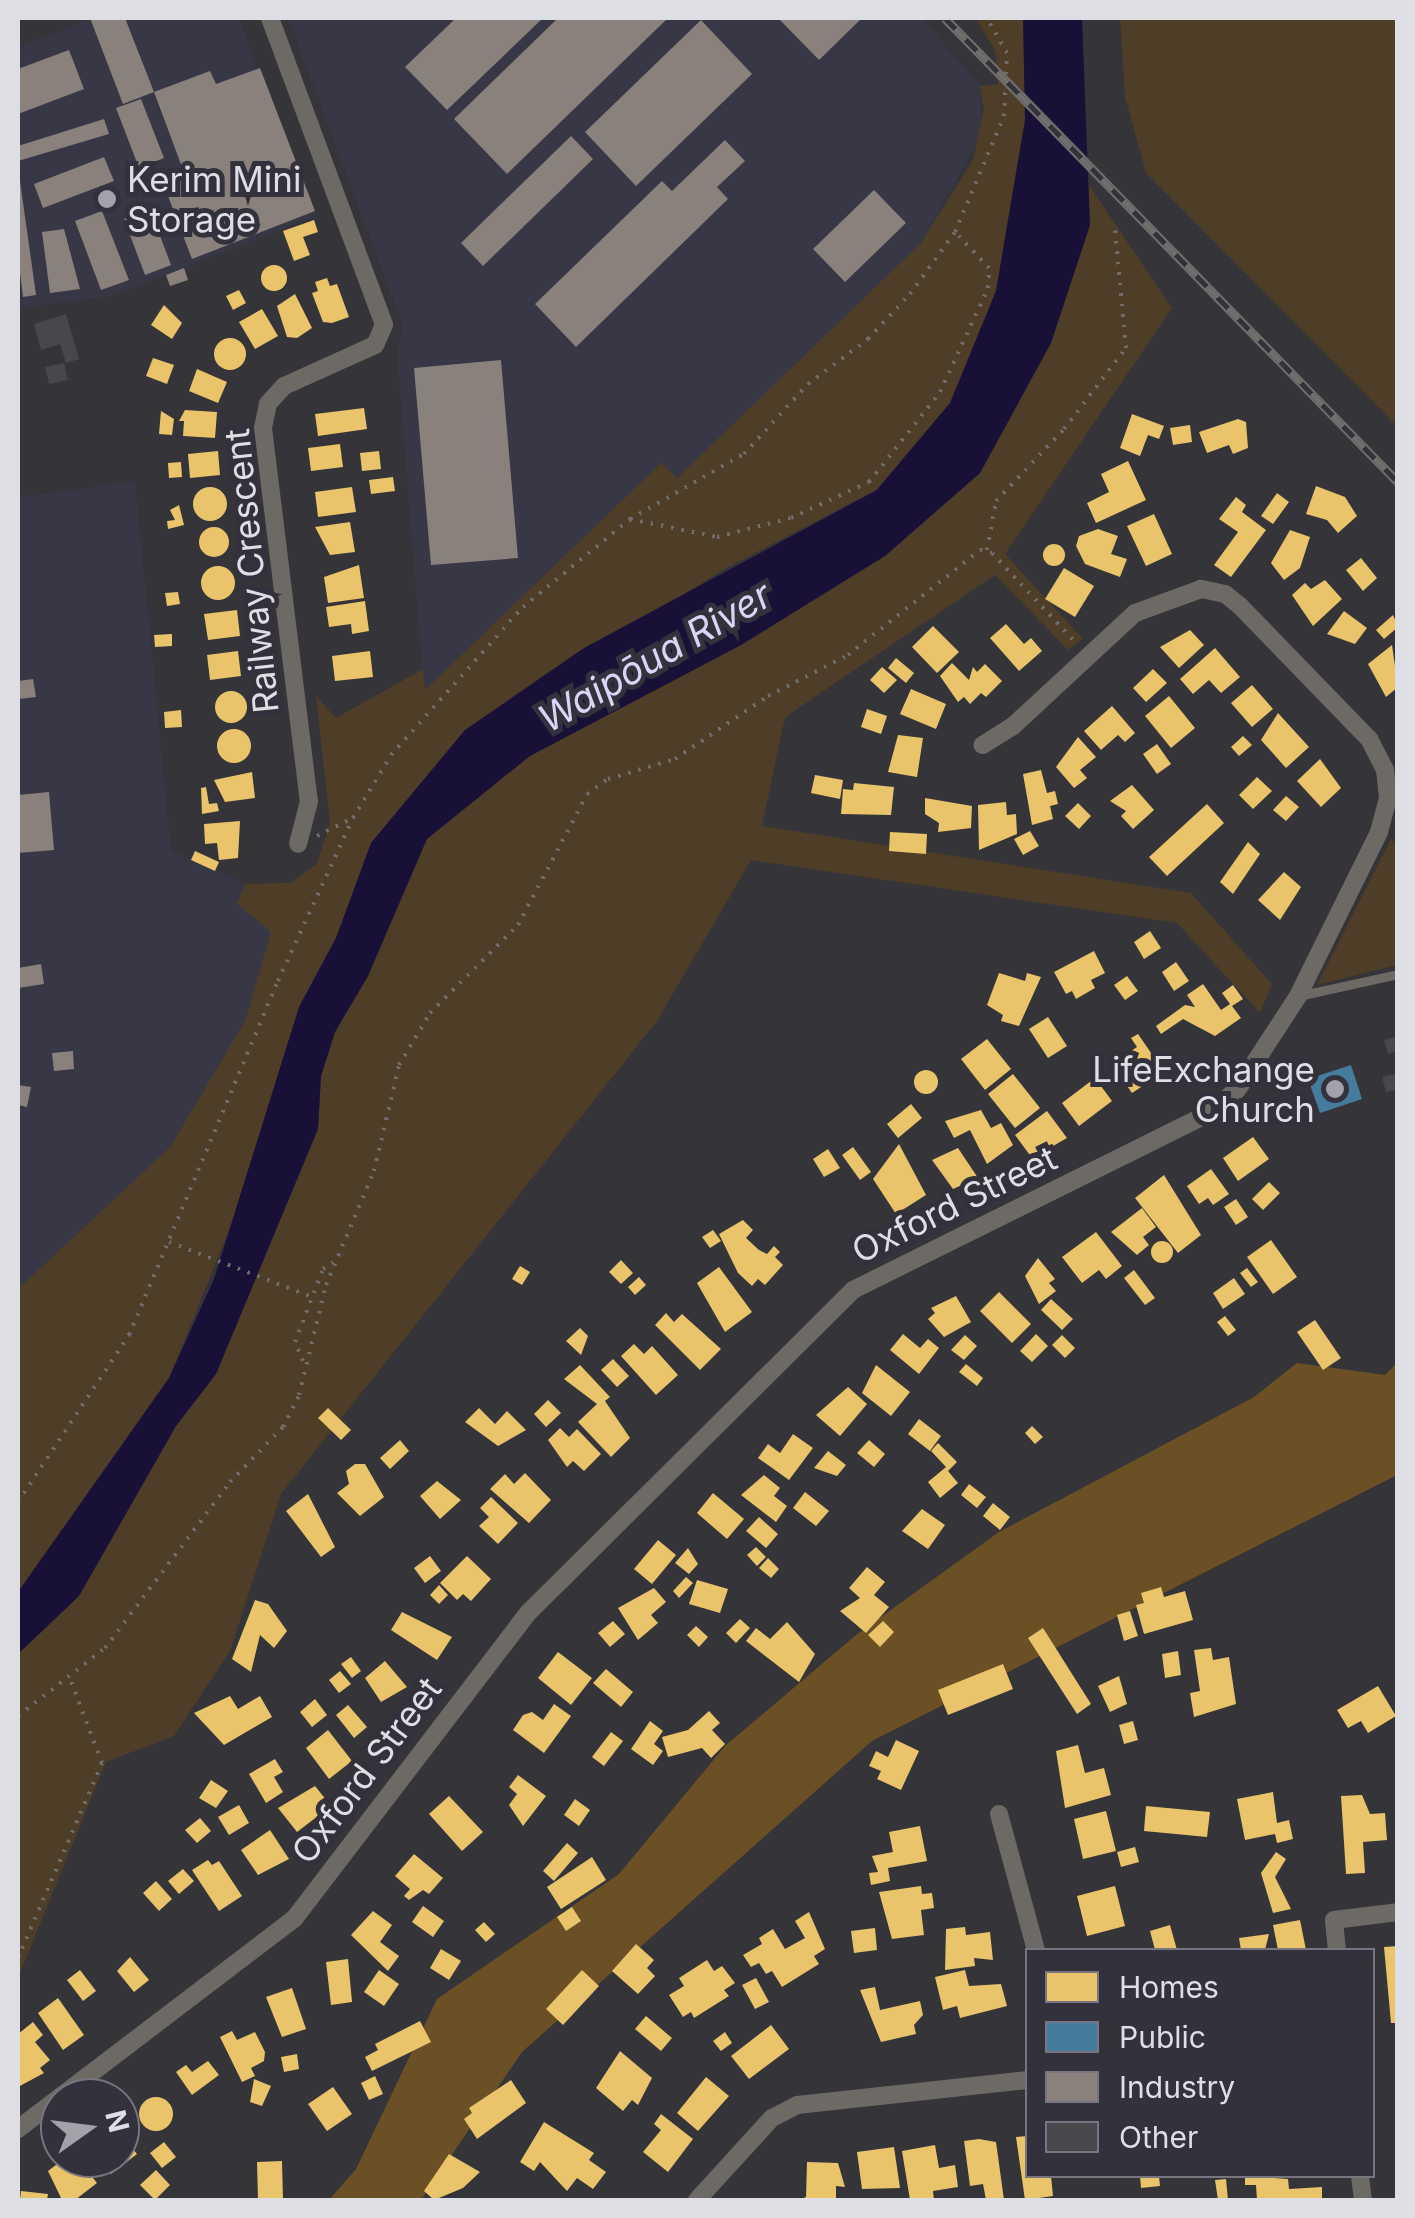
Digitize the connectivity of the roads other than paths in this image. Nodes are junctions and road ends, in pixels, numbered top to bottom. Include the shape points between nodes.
1 (270, 18) edge
2 (983, 745) dead end
3 (298, 844) road end
4 (1398, 974) edge
5 (1298, 996) junction
6 (998, 1814) dead end
7 (1398, 1912) edge
8 (1035, 1948) edge
9 (1337, 1948) edge
10 (1025, 2080) edge
11 (18, 2129) edge
12 (697, 2200) edge

1 - 3 street, Railway Crescent via 384,326 374,345 284,386 268,404 263,428 309,801
2 - 5 street, Oxford Street via 1013,726 1135,613 1164,597 1201,589 1225,594 1368,739 1386,784 1379,832
4 - 5 lane
5 - 11 street, Oxford Street via 1253,1070 1207,1114 853,1290 529,1612 294,1920
6 - 8 street
7 - 9 street via 1334,1920
10 - 12 street via 797,2105 772,2118

